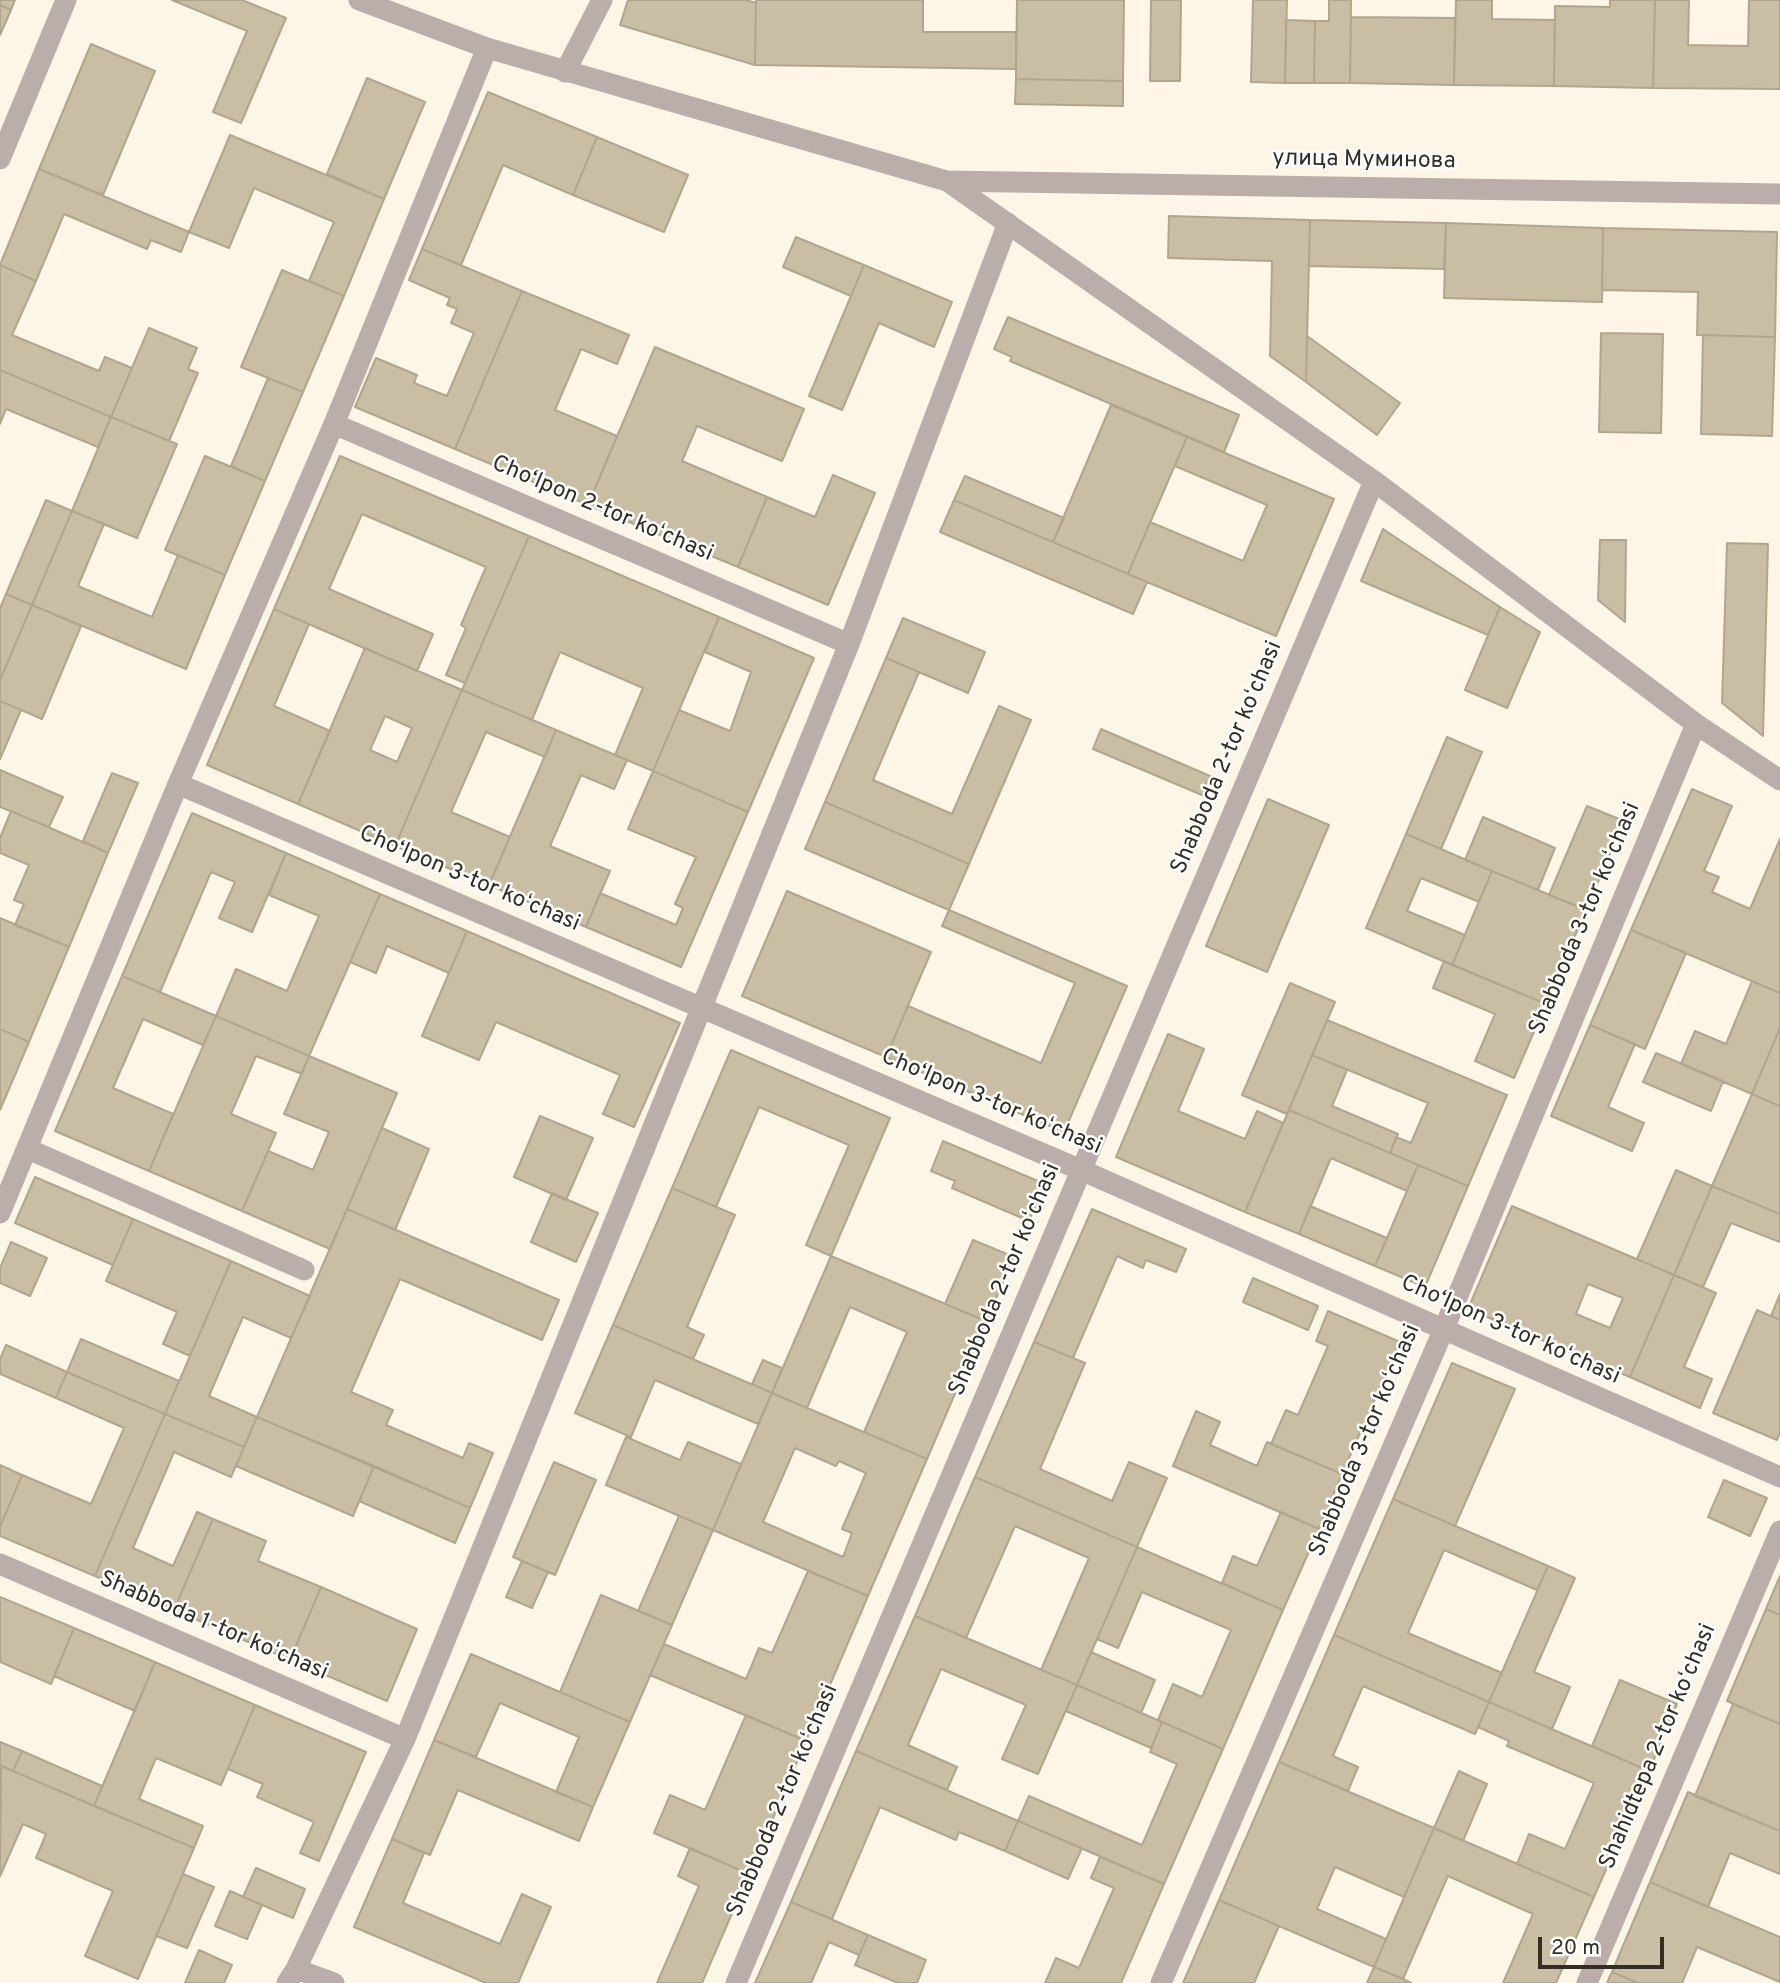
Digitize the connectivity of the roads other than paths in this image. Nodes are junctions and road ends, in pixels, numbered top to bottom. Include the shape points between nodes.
1 (66, 0) edge
2 (359, 0) edge
3 (602, 0) edge
4 (487, 48) junction
5 (565, 72) junction
6 (0, 159) edge
7 (947, 181) junction
8 (1780, 194) edge
9 (1008, 223) junction
10 (334, 424) junction
11 (1374, 481) junction
12 (849, 644) junction
13 (1696, 724) junction
14 (1780, 780) edge
15 (178, 784) junction
16 (702, 1008) junction
17 (28, 1149) junction
18 (1081, 1170) junction
19 (0, 1213) edge
20 (304, 1270) dead end
21 (1443, 1331) junction
22 (1780, 1477) edge
23 (1780, 1531) edge
24 (0, 1564) edge
25 (405, 1739) junction
26 (292, 1976) edge
27 (334, 1983) edge
28 (736, 1983) edge
29 (1161, 1983) edge
30 (1587, 1983) edge

1 - 6 street
2 - 4 street
3 - 5 street
4 - 5 street
4 - 10 street
5 - 7 street
7 - 8 street, улица Муминова
7 - 9 street
9 - 11 street
9 - 12 street
10 - 12 street, Cho‘lpon 2-tor koʻchasi
10 - 15 street
11 - 13 street
11 - 18 street, Shabboda 2-tor koʻchasi
12 - 16 street
13 - 14 street
13 - 21 street, Shabboda 3-tor koʻchasi
15 - 16 street, Cho‘lpon 3-tor koʻchasi
15 - 17 street
16 - 18 street, Cho‘lpon 3-tor koʻchasi
16 - 25 street
17 - 19 street
17 - 20 street
18 - 21 street, Cho‘lpon 3-tor koʻchasi
18 - 28 street, Shabboda 2-tor koʻchasi
21 - 22 street, Cho‘lpon 3-tor koʻchasi
21 - 29 street, Shabboda 3-tor koʻchasi
23 - 30 street, Shahidtepa 2-tor koʻchasi
24 - 25 street, Shabboda 1-tor koʻchasi
25 - 26 street
26 - 27 street

